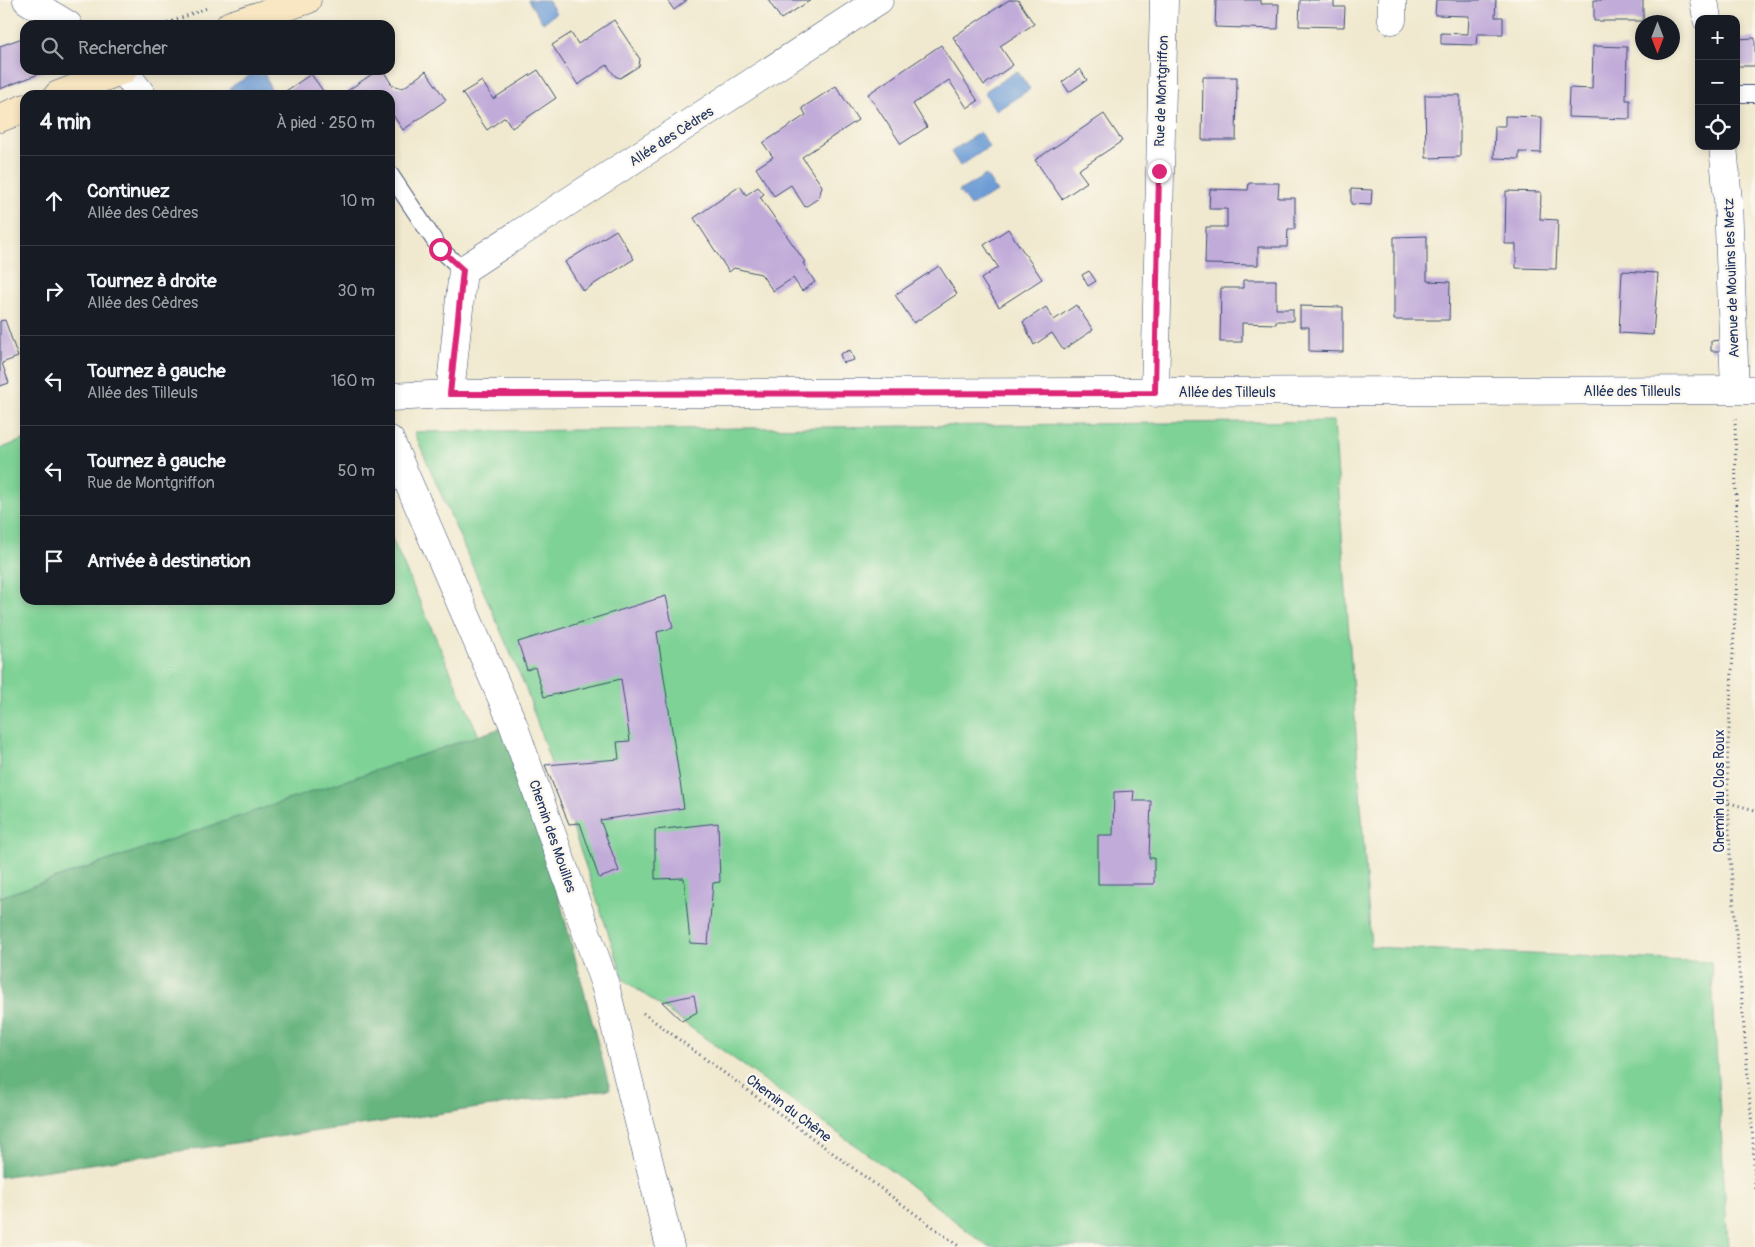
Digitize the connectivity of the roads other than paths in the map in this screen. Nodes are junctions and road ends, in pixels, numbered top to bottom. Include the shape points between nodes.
1 (27, 0) edge
2 (879, 0) edge
3 (1164, 0) edge
4 (1704, 0) edge
5 (301, 1) edge
6 (1706, 15) edge
7 (221, 16) edge
8 (60, 20) edge
9 (110, 75) edge
10 (127, 75) edge
11 (71, 90) edge
12 (138, 90) edge
13 (1740, 94) edge
14 (1755, 94) edge
15 (20, 110) edge
16 (0, 118) edge
17 (1723, 150) edge
18 (395, 182) edge
19 (463, 270) junction
20 (1745, 390) edge
21 (1155, 393) junction
22 (450, 394) junction
23 (395, 397) edge
24 (395, 452) edge
25 (670, 1247) edge

1 - 8 street
2 - 19 street, Allée des Cèdres
3 - 21 street, Rue de Montgriffon
4 - 6 street
5 - 7 street
9 - 11 street
10 - 12 street
13 - 14 lane
15 - 16 street
17 - 20 street, Avenue de Moulins les Metz
18 - 19 lane via 440,249
19 - 22 street
20 - 21 street, Allée des Tilleuls
21 - 22 street, Allée des Tilleuls
22 - 23 street, Allée des Tilleuls
24 - 25 street, Chemin des Mouilles via 513,724 605,985

